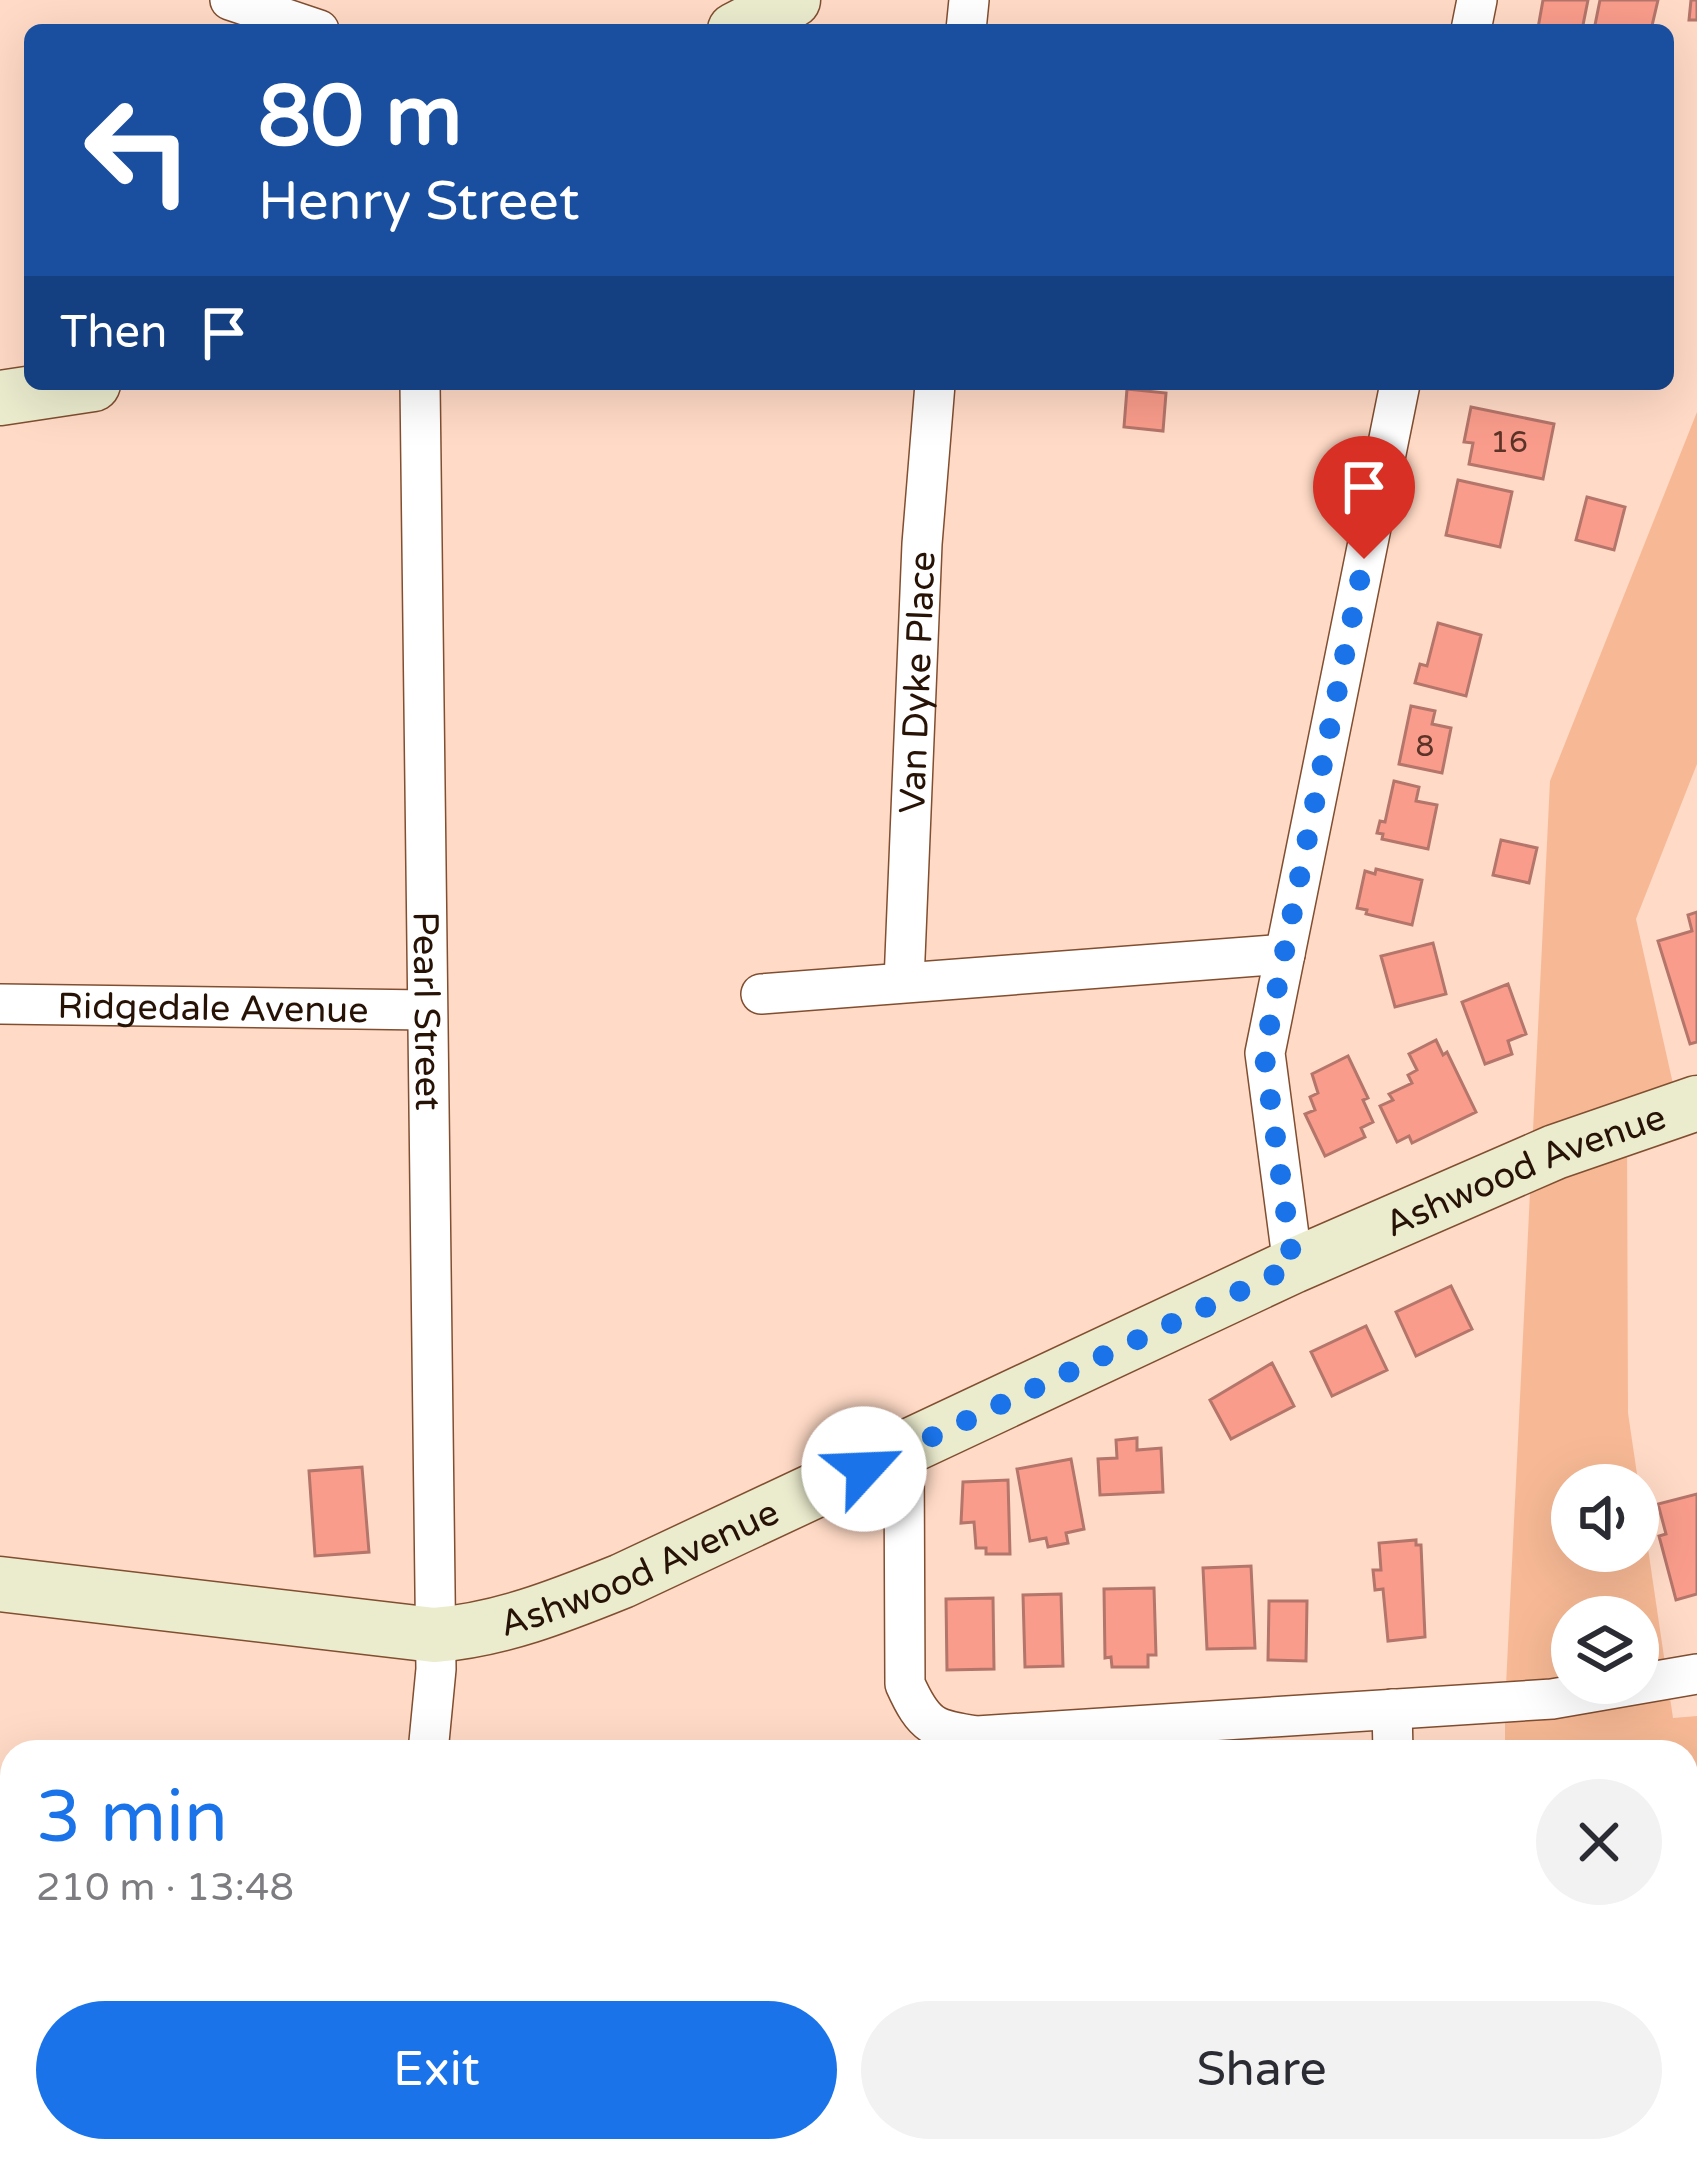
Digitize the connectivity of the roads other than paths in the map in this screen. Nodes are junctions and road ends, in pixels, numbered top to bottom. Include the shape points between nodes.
1 (230, 0) edge
2 (793, 0) edge
3 (301, 24) edge
4 (747, 24) edge
5 (53, 390) edge
6 (420, 390) edge
7 (935, 390) edge
8 (1399, 390) edge
9 (0, 398) edge
10 (1285, 954) junction
11 (904, 982) junction
12 (760, 994) dead end
13 (0, 1004) edge
14 (425, 1010) junction
15 (1697, 1103) edge
16 (1293, 1266) junction
17 (904, 1450) junction
18 (0, 1585) edge
19 (434, 1635) junction
20 (1697, 1674) edge
21 (1392, 1709) junction
22 (429, 1740) edge
23 (1393, 1740) edge

1 - 3 street
2 - 4 street
5 - 9 street
6 - 14 street, Pearl Street
7 - 11 street, Van Dyke Place
8 - 10 street
10 - 11 street
10 - 16 street via 1264,1053
11 - 12 street
13 - 14 street, Ridgedale Avenue
14 - 19 street, Pearl Street
15 - 16 street, Ashwood Avenue via 1556,1152
16 - 17 street, Ashwood Avenue
17 - 19 street, Ashwood Avenue via 542,1613
17 - 21 street via 905,1684 917,1712 938,1731 977,1736
18 - 19 street, Ashwood Avenue
19 - 22 street, Pearl Street
20 - 21 street via 1552,1699
21 - 23 street

